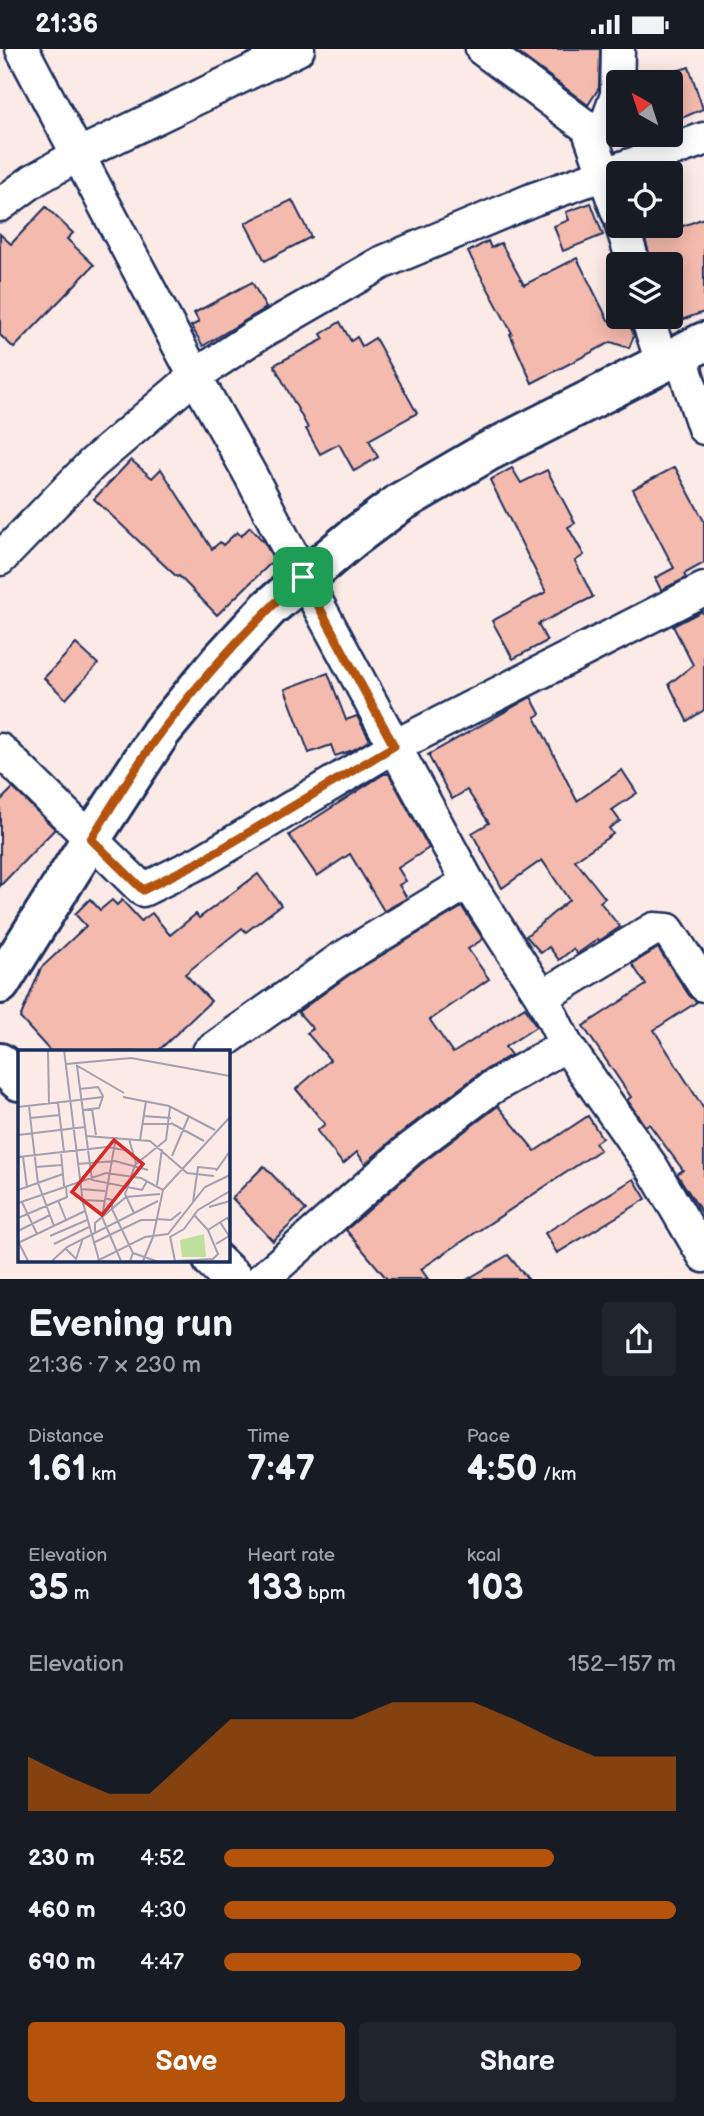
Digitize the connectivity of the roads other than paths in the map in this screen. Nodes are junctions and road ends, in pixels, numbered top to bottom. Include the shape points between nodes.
1 (22, 49) edge
2 (298, 49) edge
3 (482, 49) edge
4 (618, 49) edge
5 (591, 136) junction
6 (704, 139) edge
7 (78, 155) junction
8 (605, 174) junction
9 (606, 177) edge
10 (0, 205) edge
11 (659, 329) edge
12 (682, 352) edge
13 (195, 376) junction
14 (704, 428) edge
15 (0, 559) edge
16 (303, 577) junction
17 (704, 589) edge
18 (394, 746) junction
19 (0, 750) edge
20 (91, 839) junction
21 (468, 882) junction
22 (0, 984) edge
23 (704, 985) edge
24 (541, 997) junction
25 (566, 1045) junction
26 (212, 1050) edge
27 (0, 1063) edge
28 (18, 1080) edge
29 (704, 1256) edge
30 (215, 1262) edge
31 (234, 1279) edge
32 (261, 1279) edge

1 - 7 street
2 - 7 street
3 - 5 street via 588,128
4 - 5 street via 617,95 608,120
5 - 8 street
6 - 8 street
7 - 10 street
7 - 13 street
8 - 9 street
8 - 13 street via 381,263
11 - 12 street
12 - 14 street
12 - 16 street via 487,452 401,502
13 - 15 street via 92,464
13 - 16 street
16 - 18 street
16 - 20 street via 244,635 169,722
17 - 18 street
18 - 20 street via 201,861 143,890
18 - 21 street
19 - 20 street
20 - 22 street
21 - 24 street
21 - 26 street via 339,960
23 - 24 street via 668,930 654,929
24 - 25 street
25 - 29 street via 653,1169
25 - 32 street via 491,1088 409,1150
27 - 28 street
30 - 31 street

